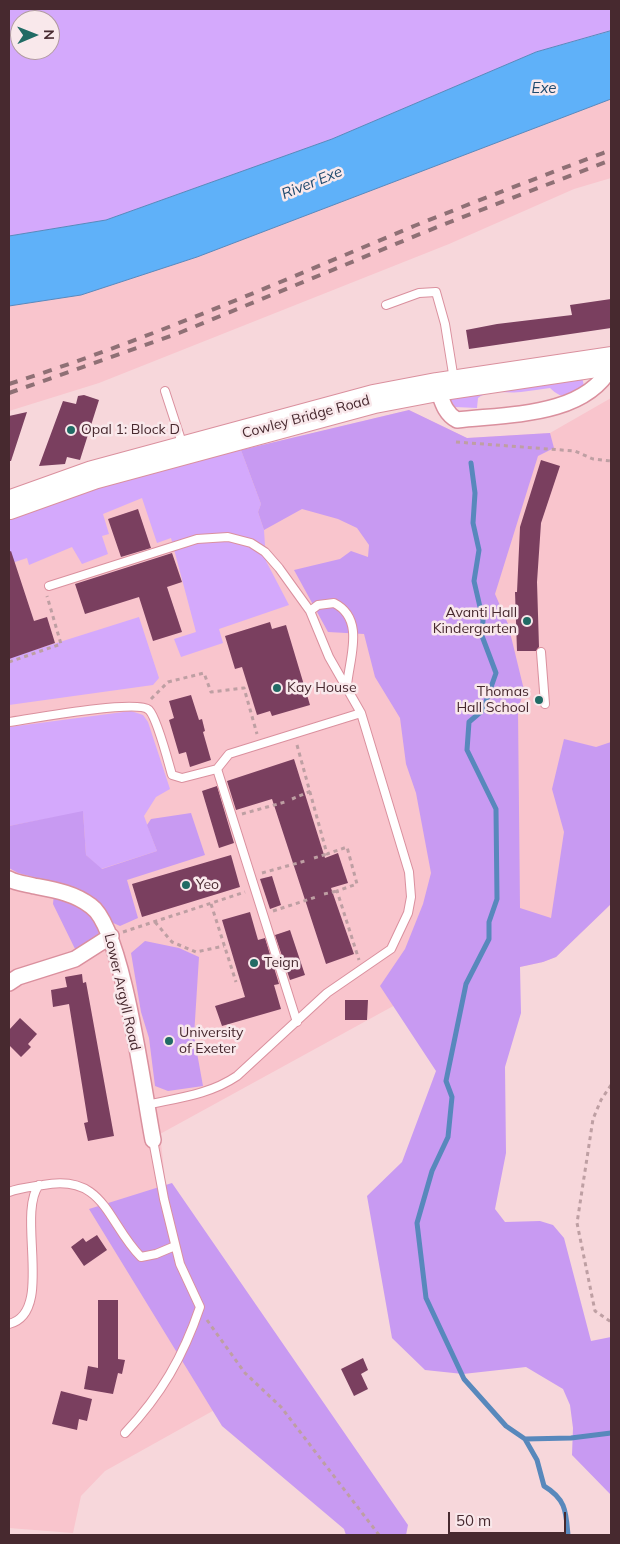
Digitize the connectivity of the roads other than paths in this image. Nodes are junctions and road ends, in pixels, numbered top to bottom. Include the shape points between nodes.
1 (386, 305) dead end
2 (611, 362) edge
3 (611, 367) edge
4 (446, 385) junction
5 (165, 391) dead end
6 (185, 450) junction
7 (9, 505) edge
8 (49, 586) road end
9 (310, 611) junction
10 (542, 652) dead end
11 (347, 686) junction
12 (545, 704) dead end
13 (361, 713) junction
14 (9, 722) edge
15 (217, 769) junction
16 (9, 879) edge
17 (111, 936) junction
18 (9, 983) edge
19 (297, 1022) junction
20 (146, 1105) junction
21 (153, 1140) joint
22 (38, 1186) junction
23 (9, 1192) edge
24 (175, 1246) junction
25 (9, 1324) edge
26 (125, 1433) dead end

1 - 4 lane via 419,293 436,292 445,324
2 - 4 highway, Cowley Bridge Road
3 - 4 street via 593,390 554,408 457,420 445,408
4 - 6 highway, Cowley Bridge Road via 374,399
5 - 6 lane
6 - 7 highway, Cowley Bridge Road via 94,474
8 - 9 lane via 184,542 228,537 251,543 265,552
9 - 11 lane via 329,657
9 - 11 lane via 318,605 334,603 346,610 350,618 354,636
10 - 12 lane
11 - 13 lane
13 - 15 lane via 228,754
13 - 19 lane via 404,848 411,898 391,949 327,993
14 - 15 lane via 97,709 143,707 152,715 174,777
15 - 19 lane
16 - 17 street, Lower Argyll Road via 84,900 104,921
17 - 18 street via 74,959 18,977
17 - 20 street, Lower Argyll Road via 129,1008
19 - 20 lane via 225,1084 208,1092
20 - 21 street, Lower Argyll Road
21 - 24 lane
22 - 23 lane
22 - 24 lane via 64,1183 90,1190 141,1256
22 - 25 lane via 34,1191 31,1302 22,1319
24 - 26 lane via 200,1307 165,1384 149,1408

